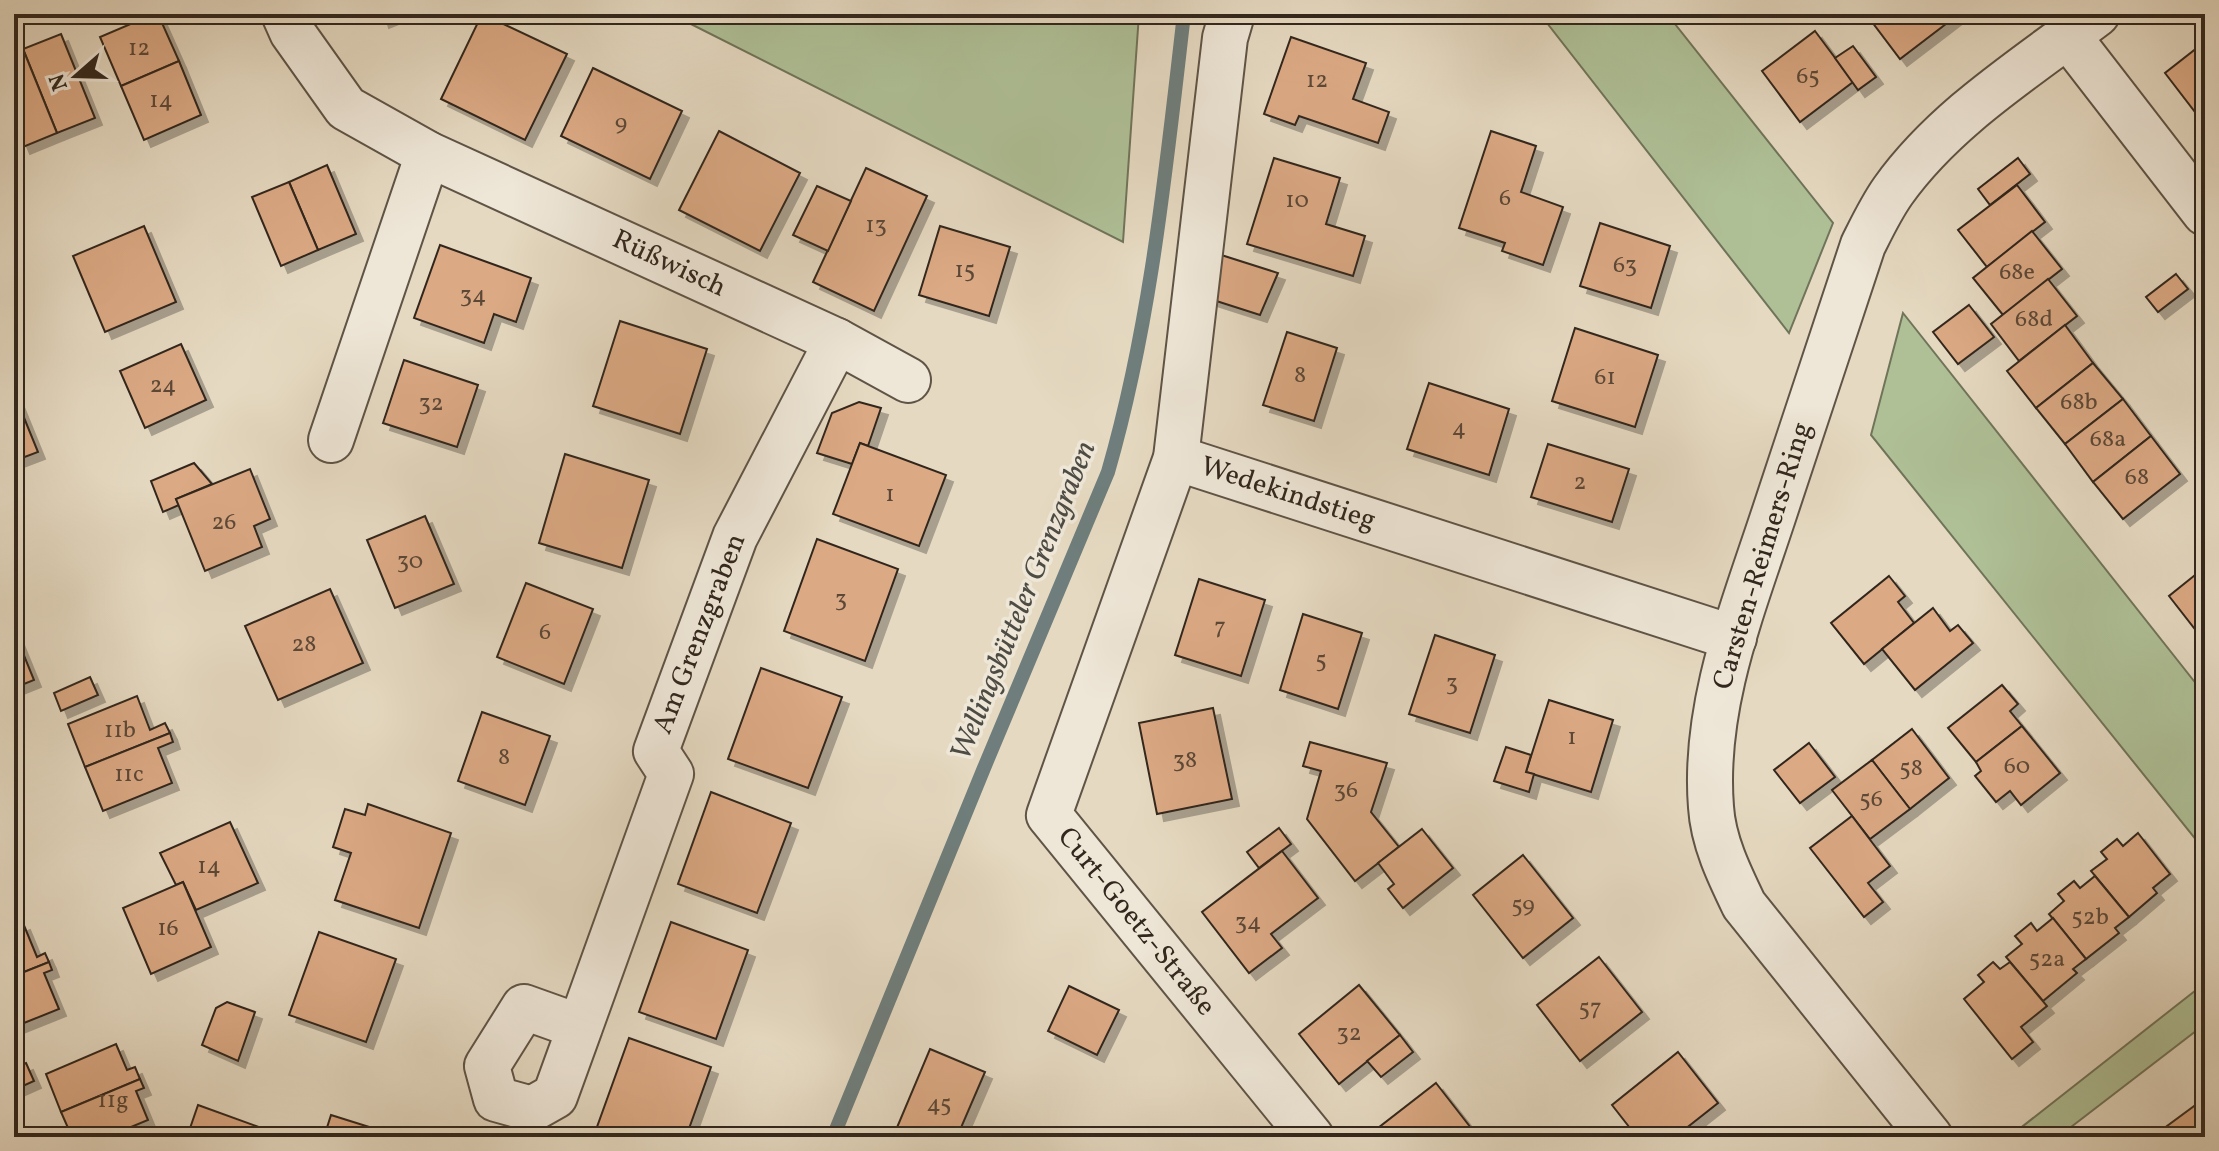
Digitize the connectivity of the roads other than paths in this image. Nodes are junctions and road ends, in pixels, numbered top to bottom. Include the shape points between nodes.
1 (284, 14) edge
2 (1232, 14) edge
3 (2083, 25) edge
4 (428, 154) junction
5 (2205, 213) edge
6 (837, 341) junction
7 (908, 380) dead end
8 (331, 440) dead end
9 (1176, 458) junction
10 (1734, 638) junction
11 (580, 1027) dead end
12 (1311, 1137) edge
13 (1930, 1137) edge

1 - 4 street, Rüßwisch via 346,108
2 - 9 street, Wedekindstieg
3 - 5 street
3 - 10 street, Carsten-Reimers-Ring via 1939,139 1877,217 1863,245
4 - 6 street, Rüßwisch
4 - 8 street
6 - 7 street, Rüßwisch
6 - 11 street, Am Grenzgraben via 735,537 656,751 671,774
9 - 10 street, Wedekindstieg
9 - 12 street, Curt-Goetz-Straße via 1049,815
10 - 13 street, Carsten-Reimers-Ring via 1715,715 1710,763 1716,838 1730,877 1744,905

